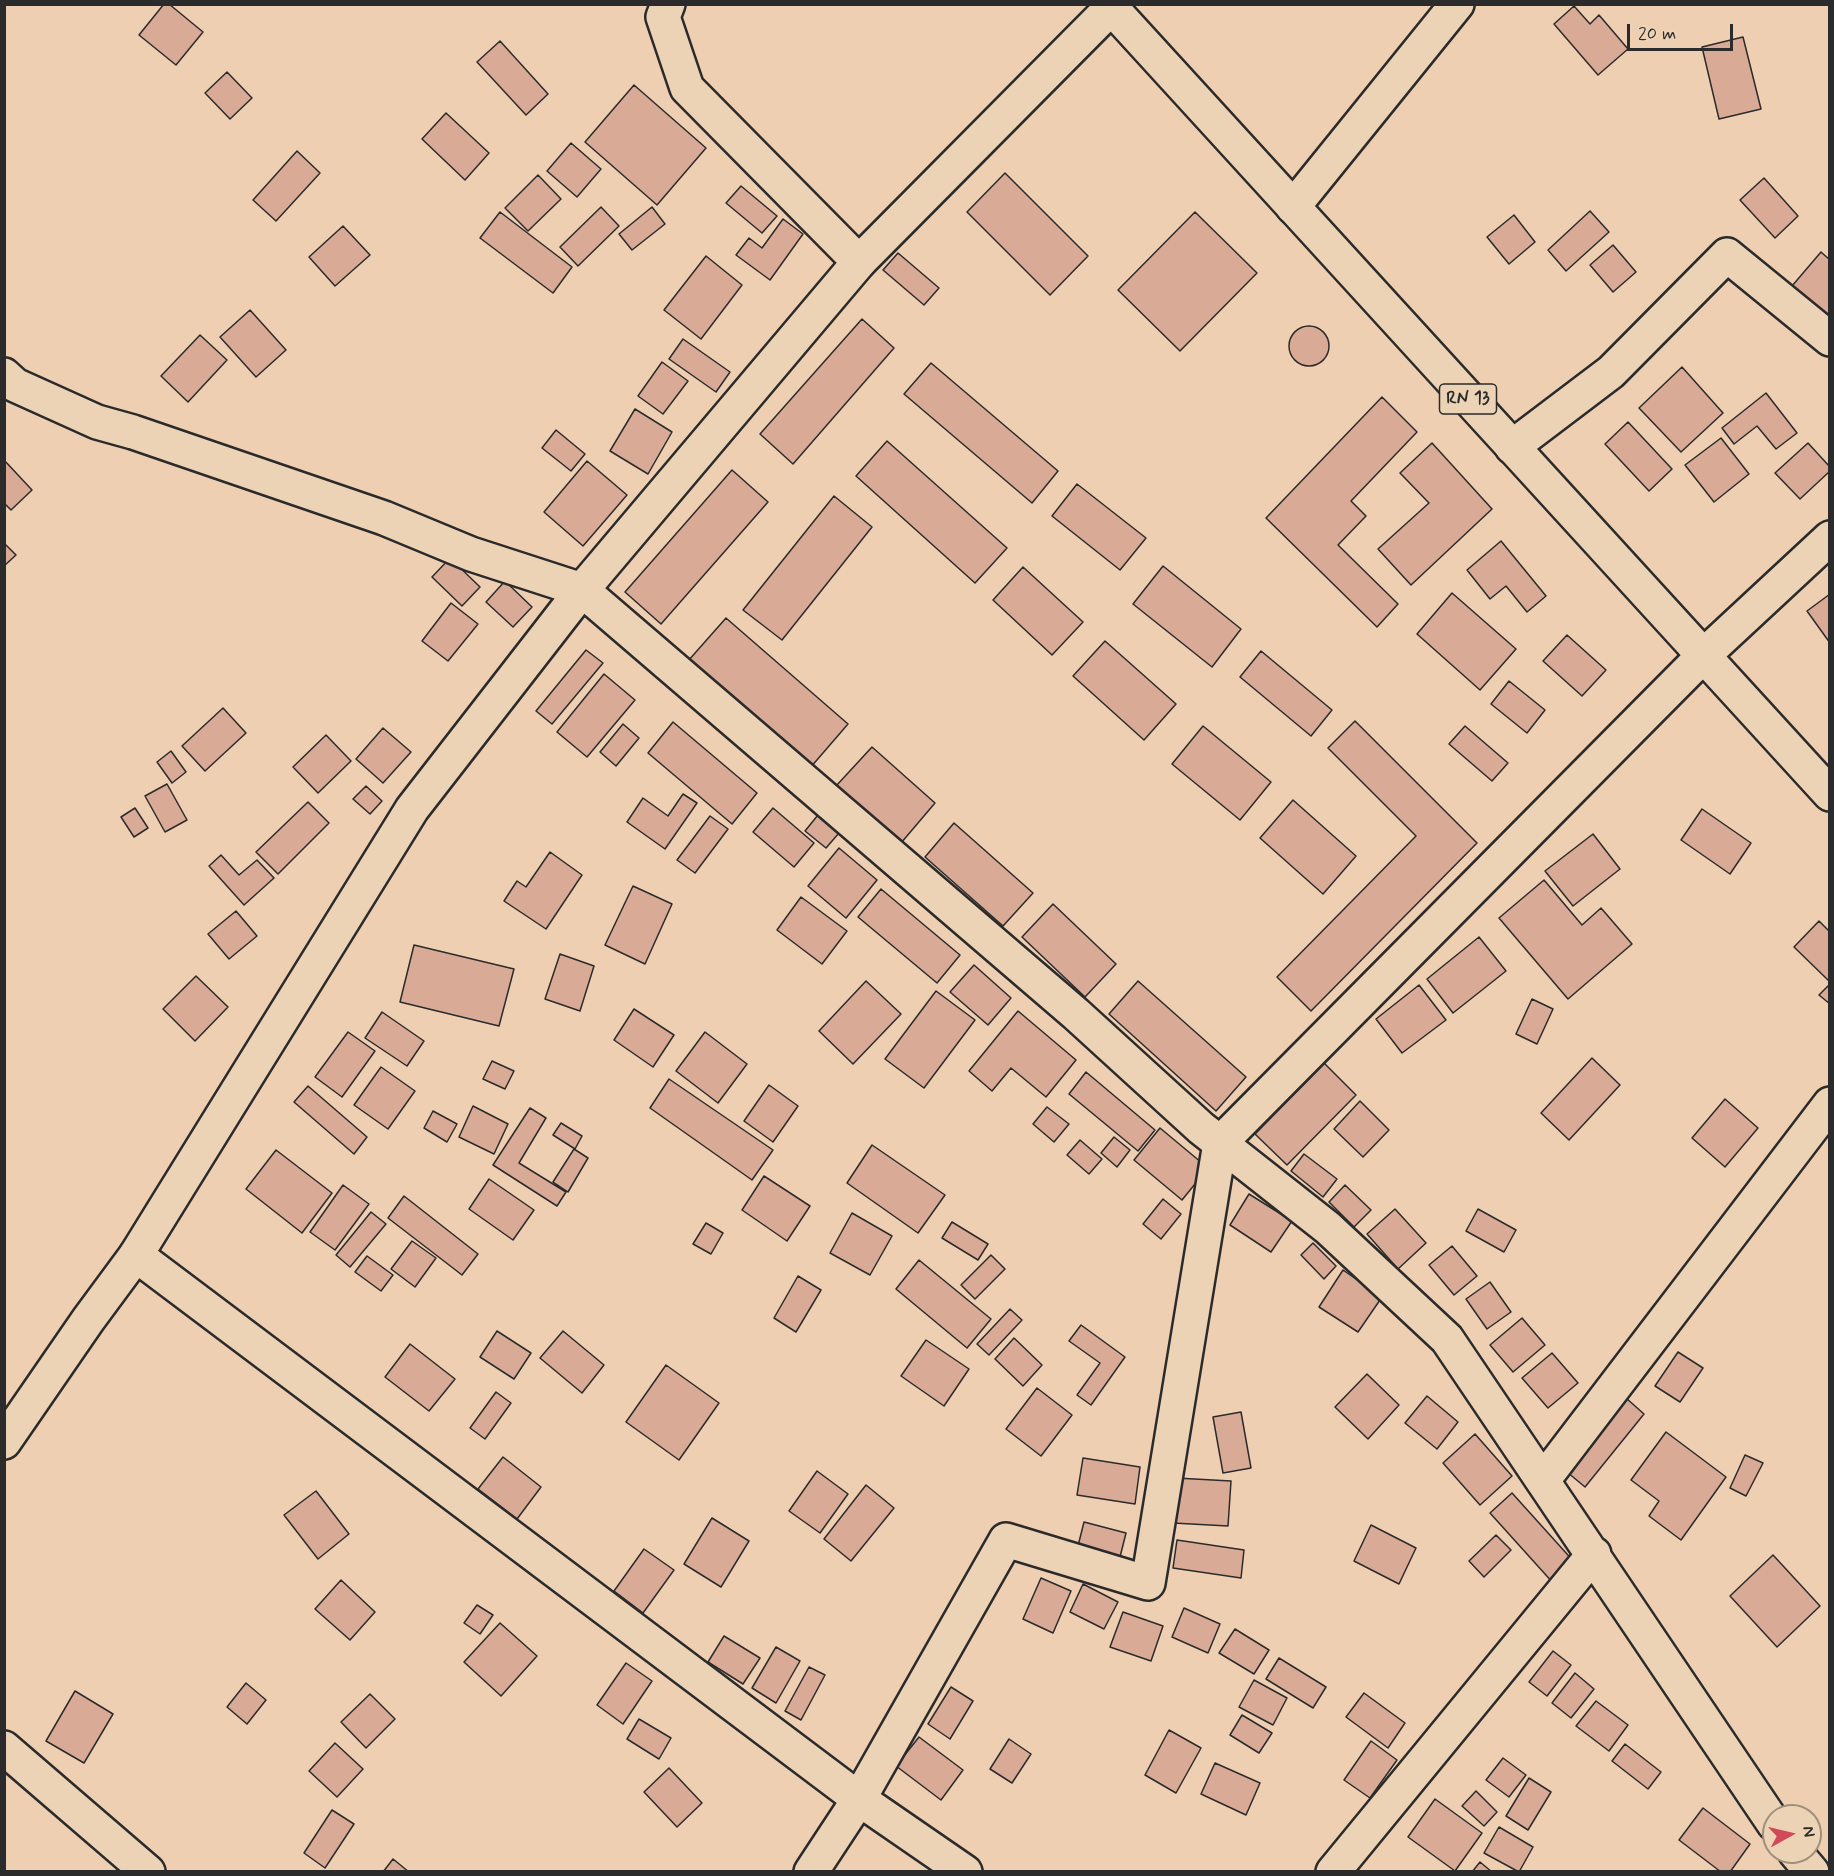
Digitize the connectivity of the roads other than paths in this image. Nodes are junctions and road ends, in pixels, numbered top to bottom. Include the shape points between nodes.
1 (668, 4) edge
2 (1457, 4) edge
3 (1110, 6) edge
4 (1293, 207) junction
5 (859, 262) junction
6 (1830, 339) edge
7 (4, 375) edge
8 (1512, 447) junction
9 (1830, 538) edge
10 (582, 591) junction
11 (1703, 656) junction
12 (1830, 794) edge
13 (1830, 1104) edge
14 (1220, 1143) junction
15 (136, 1255) junction
16 (4, 1442) edge
17 (1544, 1479) junction
18 (1594, 1554) junction
19 (4, 1748) edge
20 (859, 1799) junction
21 (1762, 1806) edge
22 (148, 1872) edge
23 (811, 1872) edge
24 (965, 1872) edge
25 (1333, 1872) edge

1 - 5 street via 663,16 687,88
2 - 4 street
3 - 4 street, RN 13
3 - 5 street
4 - 8 street, RN 13
5 - 10 street
6 - 8 street via 1727,255 1611,372
7 - 10 street via 24,389 97,423 384,518 471,554
8 - 11 street, RN 13
9 - 11 street
10 - 14 street via 1076,1014
10 - 15 street via 412,809
11 - 12 street, RN 13
11 - 14 street
13 - 17 street
14 - 17 street via 1328,1228 1447,1338
14 - 20 street via 1148,1582 1006,1540
15 - 16 street
15 - 20 street
17 - 18 street
18 - 21 street
18 - 25 street
19 - 22 street
20 - 23 street
20 - 24 street

